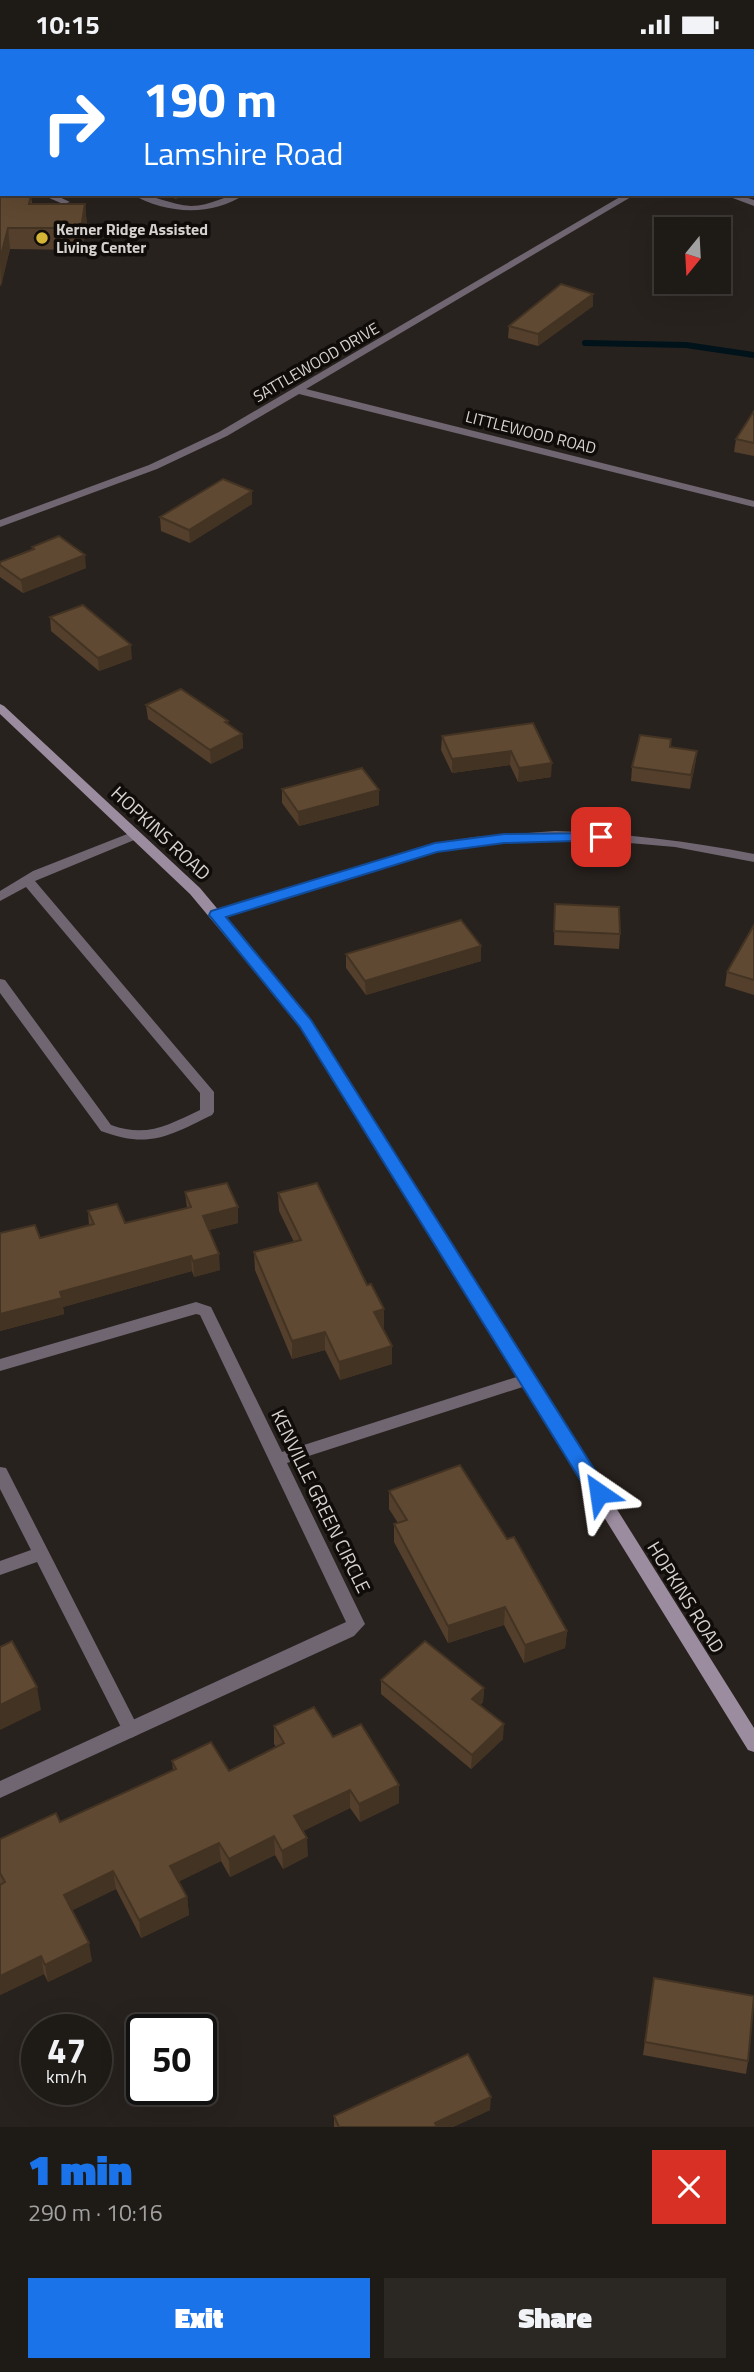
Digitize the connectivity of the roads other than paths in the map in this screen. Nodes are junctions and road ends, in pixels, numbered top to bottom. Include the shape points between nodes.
1 (50, 196) edge
2 (143, 196) edge
3 (237, 196) edge
4 (629, 196) edge
5 (733, 196) edge
6 (66, 202) edge
7 (754, 202) edge
8 (300, 391) junction
9 (754, 504) edge
10 (0, 524) edge
11 (0, 708) edge
12 (135, 835) junction
13 (754, 858) edge
14 (27, 880) junction
15 (0, 897) edge
16 (216, 915) junction
17 (0, 983) edge
18 (0, 1365) edge
19 (528, 1379) junction
20 (278, 1460) junction
21 (0, 1473) edge
22 (41, 1553) junction
23 (0, 1568) edge
24 (131, 1730) junction
25 (754, 1744) edge
26 (0, 1790) edge

1 - 6 street
2 - 3 street via 188,209 208,209
4 - 8 street, SATTLEWOOD DRIVE
5 - 7 street
8 - 9 street, LITTLEWOOD ROAD
8 - 10 street, SATTLEWOOD DRIVE via 153,467
11 - 12 main road, HOPKINS ROAD
12 - 14 street
12 - 16 main road, HOPKINS ROAD
13 - 16 street via 695,845 575,835 504,839 435,847
14 - 15 street
14 - 17 street via 206,1092 207,1112 152,1137 123,1135 106,1128
16 - 19 main road, HOPKINS ROAD via 306,1024
18 - 20 street, KENVILLE GREEN CIRCLE via 196,1308 206,1311
19 - 20 street
19 - 25 main road, HOPKINS ROAD
20 - 24 street, KENVILLE GREEN CIRCLE via 356,1623 348,1631
21 - 22 street
22 - 23 street
22 - 24 street
24 - 26 street, KENVILLE GREEN CIRCLE

